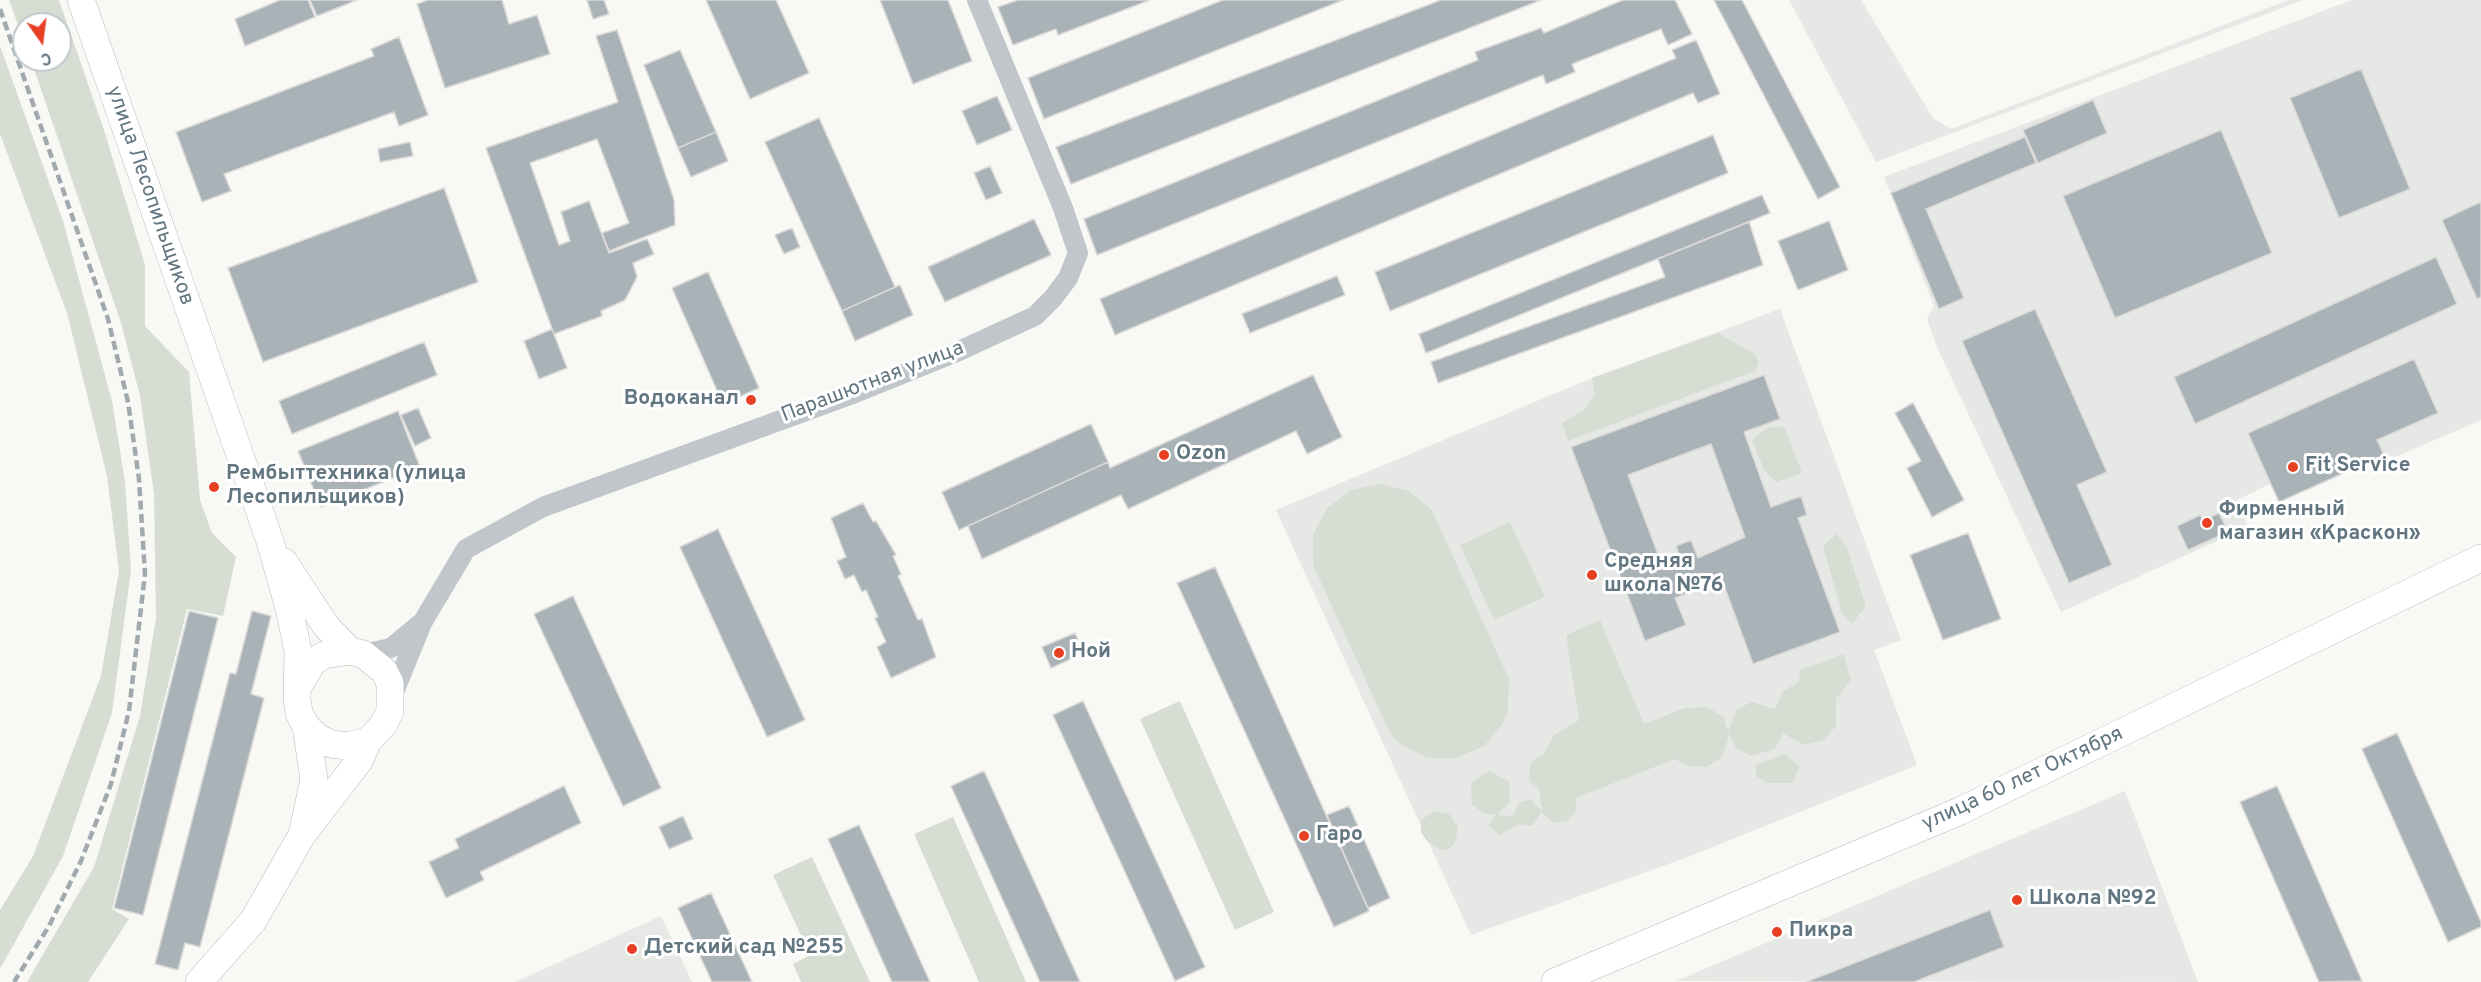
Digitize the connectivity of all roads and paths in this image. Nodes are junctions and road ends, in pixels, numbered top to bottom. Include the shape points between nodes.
1 (81, 0) edge
2 (978, 0) edge
3 (270, 541) junction
4 (2481, 558) edge
5 (422, 622) junction
6 (357, 652) junction
7 (299, 685) junction
8 (392, 697) junction
9 (306, 726) junction
10 (368, 741) junction
11 (302, 834) junction
12 (199, 982) edge
13 (1555, 982) edge

1 - 3 main road, улица Лесопильщиков
2 - 5 street, Парашютная улица via 1078,253 1068,278 1053,298 1035,316 880,383 543,507 466,549
3 - 6 main road via 326,626
3 - 7 main road via 298,651
4 - 13 main road, улица 60 лет Октября via 1960,812
5 - 6 street via 391,648
5 - 8 street
6 - 7 main road via 324,655 313,662
6 - 8 main road via 384,671
7 - 9 main road via 298,706
8 - 10 main road via 384,724
9 - 10 main road via 332,744 347,746
9 - 11 main road via 314,780
10 - 11 main road via 359,761
11 - 12 main road via 253,921

